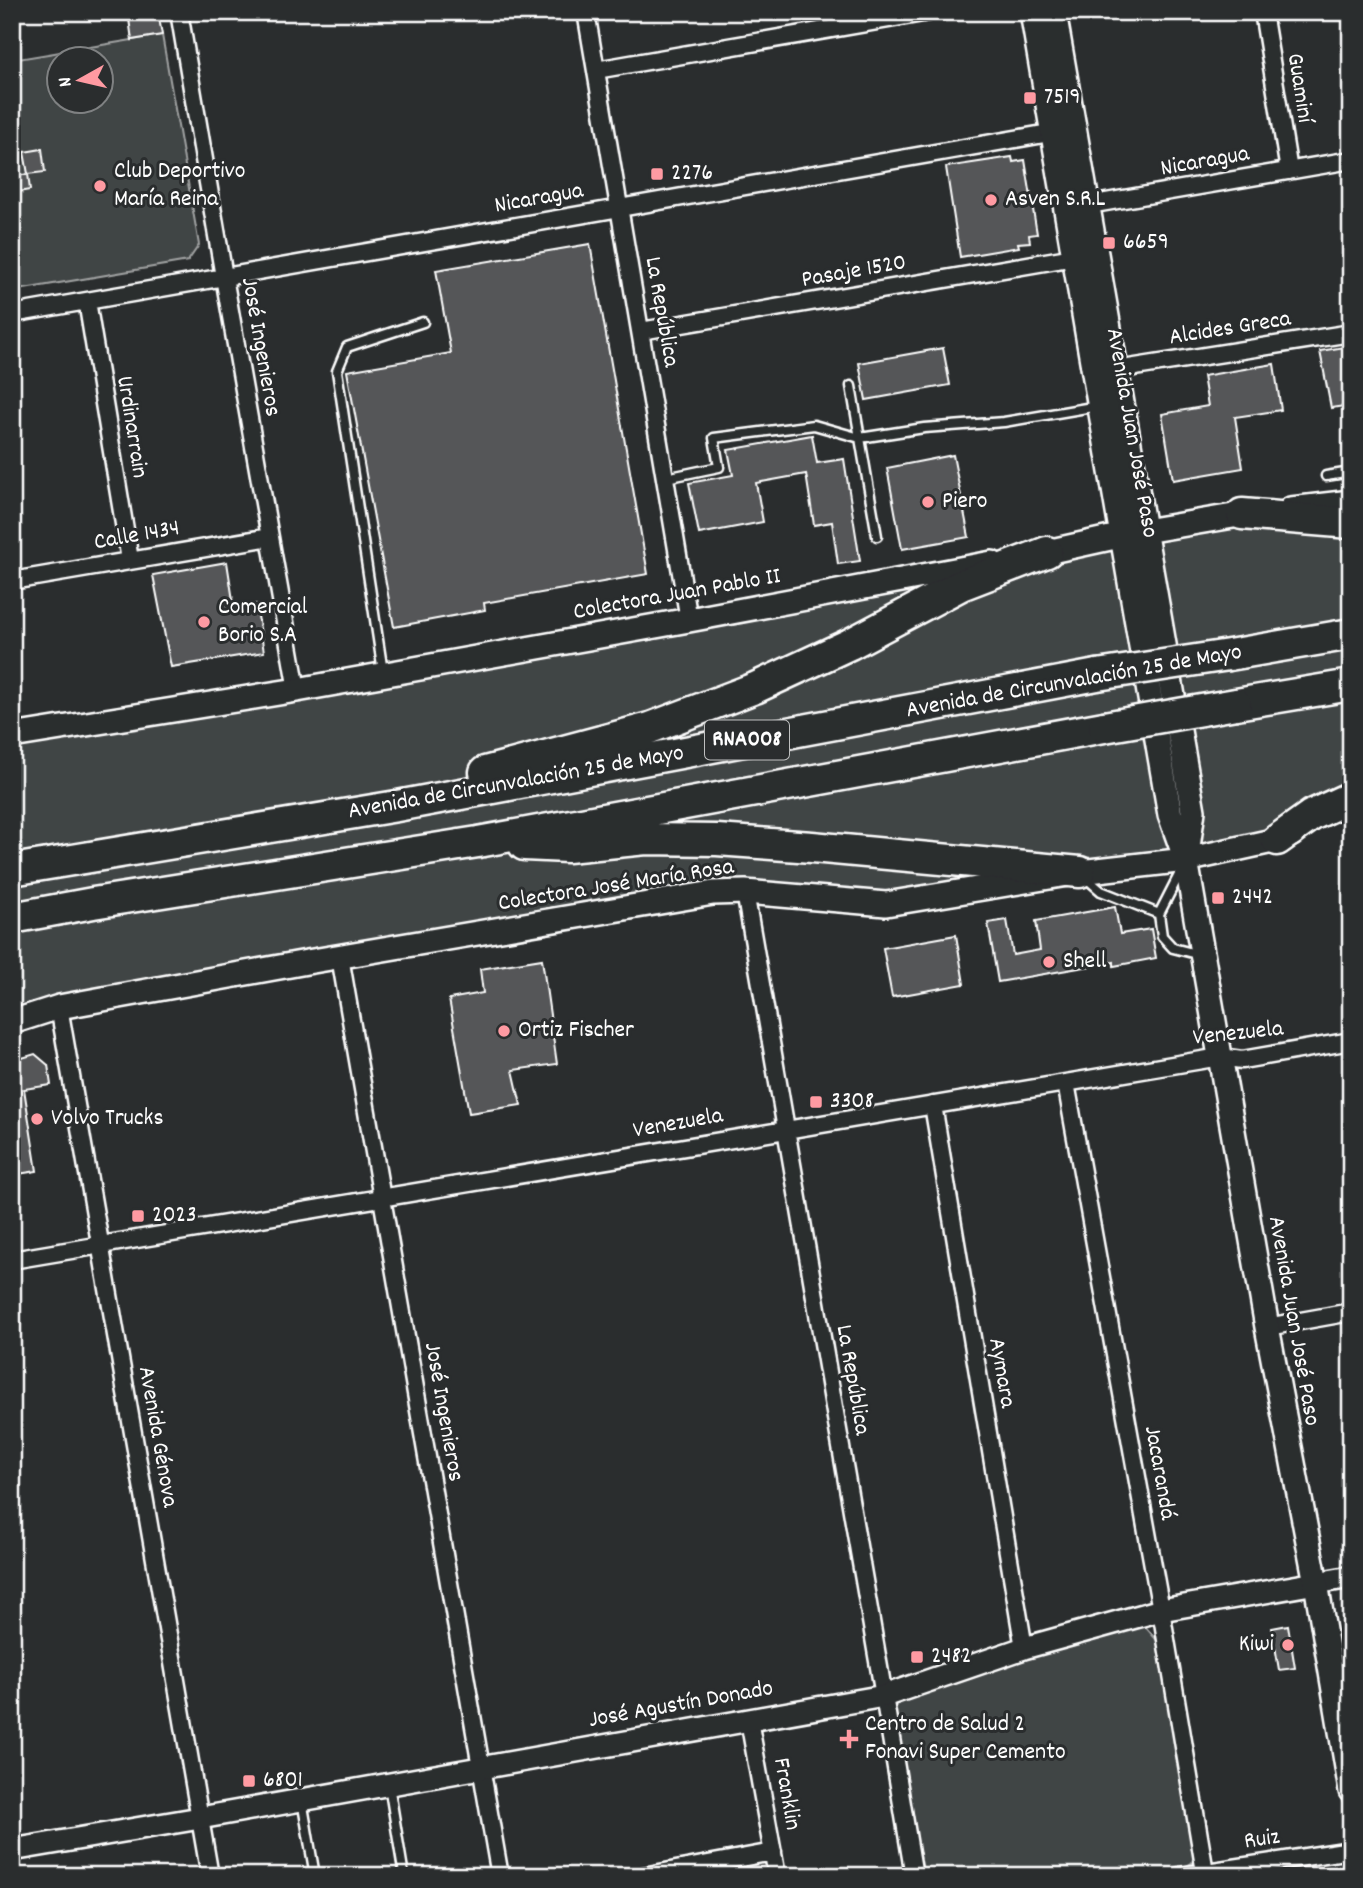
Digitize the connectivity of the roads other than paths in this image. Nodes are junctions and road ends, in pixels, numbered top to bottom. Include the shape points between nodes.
1 (179, 12) edge
2 (586, 12) edge
3 (929, 12) edge
4 (1032, 12) edge
5 (1054, 12) edge
6 (1263, 12) edge
7 (596, 70) junction
8 (1063, 131) junction
9 (1351, 160) edge
10 (1289, 171) junction
11 (1077, 207) junction
12 (620, 208) junction
13 (1074, 257) junction
14 (224, 277) junction
15 (87, 301) junction
16 (12, 314) edge
17 (423, 322) dead end
18 (641, 331) junction
19 (1351, 333) edge
20 (1116, 370) junction
21 (851, 386) dead end
22 (1100, 406) junction
23 (860, 438) junction
24 (1351, 472) edge
25 (1326, 476) dead end
26 (666, 478) junction
27 (1351, 502) edge
28 (1242, 514) junction
29 (1351, 523) edge
30 (1133, 533) junction
31 (877, 536) dead end
32 (270, 537) junction
33 (1047, 552) junction
34 (130, 560) junction
35 (12, 581) edge
36 (689, 620) junction
37 (1351, 635) edge
38 (383, 674) junction
39 (1351, 685) edge
40 (297, 690) junction
41 (12, 736) edge
42 (1351, 797) edge
43 (397, 806) junction
44 (1351, 813) edge
45 (1277, 840) junction
46 (478, 842) junction
47 (1186, 860) junction
48 (12, 870) edge
49 (1080, 872) junction
50 (745, 892) junction
51 (1159, 914) junction
52 (12, 918) edge
53 (1203, 956) junction
54 (340, 957) junction
55 (59, 1007) junction
56 (12, 1022) edge
57 (1351, 1041) edge
58 (1220, 1057) junction
59 (1066, 1083) junction
60 (933, 1105) junction
61 (786, 1129) junction
62 (382, 1198) junction
63 (101, 1245) junction
64 (12, 1260) edge
65 (1351, 1312) edge
66 (1267, 1327) junction
67 (1351, 1577) edge
68 (1316, 1583) junction
69 (1161, 1610) junction
70 (1024, 1648) junction
71 (884, 1696) junction
72 (749, 1720) junction
73 (481, 1767) junction
74 (389, 1784) junction
75 (1351, 1791) edge
76 (302, 1800) junction
77 (200, 1818) junction
78 (12, 1850) edge
79 (1351, 1850) edge
80 (773, 1852) junction
81 (1205, 1871) junction
82 (210, 1876) edge
83 (315, 1876) edge
84 (404, 1876) edge
85 (500, 1876) edge
86 (643, 1876) edge
87 (777, 1876) edge
88 (914, 1876) edge
89 (1180, 1876) edge

1 - 14 street, José Ingenieros
2 - 7 street, La República
3 - 7 street
4 - 8 main road, Avenida Juan José Paso
5 - 8 main road, Avenida Juan José Paso
6 - 10 street, Guaminí
7 - 12 street, La República
8 - 11 main road, Avenida Juan José Paso
8 - 12 street, Nicaragua
9 - 10 street, Nicaragua
10 - 11 street, Nicaragua
11 - 13 main road, Avenida Juan José Paso
11 - 20 main road, Avenida Juan José Paso
12 - 14 street, Nicaragua
12 - 18 street, La República
13 - 18 street, Pasaje 1520
13 - 22 main road, Avenida Juan José Paso
14 - 15 street, Nicaragua
14 - 32 street, José Ingenieros
15 - 16 street, Nicaragua
15 - 34 street, Urdinarrain
17 - 38 lane via 348,347 337,371
18 - 26 street, La República
19 - 20 street, Alcides Greca
20 - 30 main road, Avenida Juan José Paso
21 - 23 lane
22 - 23 lane
22 - 30 main road, Avenida Juan José Paso
23 - 26 lane via 814,425 714,438 719,467
23 - 31 lane
24 - 25 lane
26 - 36 street, La República
27 - 28 main road, Colectora Juan Pablo II
28 - 29 highway
28 - 30 main road, Colectora Juan Pablo II
30 - 33 main road, Colectora Juan Pablo II
30 - 47 main road, Avenida Juan José Paso via 1193,811
32 - 34 street, Calle 1434
32 - 40 street, José Ingenieros
33 - 36 main road, Colectora Juan Pablo II
33 - 43 highway via 961,585 755,688 650,728 494,769
34 - 35 street, Calle 1434
36 - 38 main road, Colectora Juan Pablo II
37 - 43 highway, Avenida de Circunvalación 25 de Mayo / RNA008, bridge via 1097,675
38 - 40 main road, Colectora Juan Pablo II
39 - 46 highway, Avenida de Circunvalación 25 de Mayo / RNA008, bridge
40 - 41 main road, Colectora Juan Pablo II
42 - 45 highway via 1312,815
43 - 48 highway, Avenida de Circunvalación 25 de Mayo / RNA008
44 - 45 main road, Colectora José María Rosa
45 - 47 main road, Colectora José María Rosa
46 - 49 highway via 567,847 646,839 717,840
46 - 52 highway, Avenida de Circunvalación 25 de Mayo / RNA008
47 - 49 main road, Colectora José María Rosa
47 - 51 lane
47 - 53 main road, Avenida Juan José Paso
49 - 50 main road, Colectora José María Rosa via 886,904
49 - 51 lane via 1101,891
50 - 54 main road, Colectora José María Rosa via 713,893
50 - 61 street, La República
51 - 53 lane via 1163,936 1172,948
53 - 58 main road, Avenida Juan José Paso
54 - 55 main road, Colectora José María Rosa
54 - 62 street, José Ingenieros
55 - 56 main road, Colectora José María Rosa
55 - 63 street, Avenida Génova
57 - 58 street, Venezuela via 1242,1060
58 - 59 street, Venezuela
58 - 66 main road, Avenida Juan José Paso
59 - 60 street, Venezuela
59 - 69 street, Jacarandá
60 - 61 street, Venezuela
60 - 70 street, Aymara
61 - 62 street, Venezuela
61 - 71 street, La República
62 - 63 street, Venezuela
62 - 73 street, José Ingenieros
63 - 64 street, Venezuela
63 - 77 street, Avenida Génova
65 - 66 street
66 - 68 main road, Avenida Juan José Paso
67 - 68 street, José Agustín Donado
68 - 69 street, José Agustín Donado
68 - 75 main road, Avenida Juan José Paso
69 - 70 street, José Agustín Donado
69 - 81 street, Jacarandá
70 - 71 street, José Agustín Donado
71 - 72 street, José Agustín Donado
71 - 88 street, La República
72 - 73 street, José Agustín Donado
72 - 80 street, Franklin
73 - 74 street, José Agustín Donado
73 - 85 street, José Ingenieros
74 - 76 street, José Agustín Donado
74 - 84 lane
76 - 77 street, José Agustín Donado
76 - 83 lane
77 - 78 street, José Agustín Donado
77 - 82 street, Avenida Génova
79 - 81 street, Ruiz
80 - 86 street
80 - 87 street, Franklin
81 - 89 street, Ruiz

